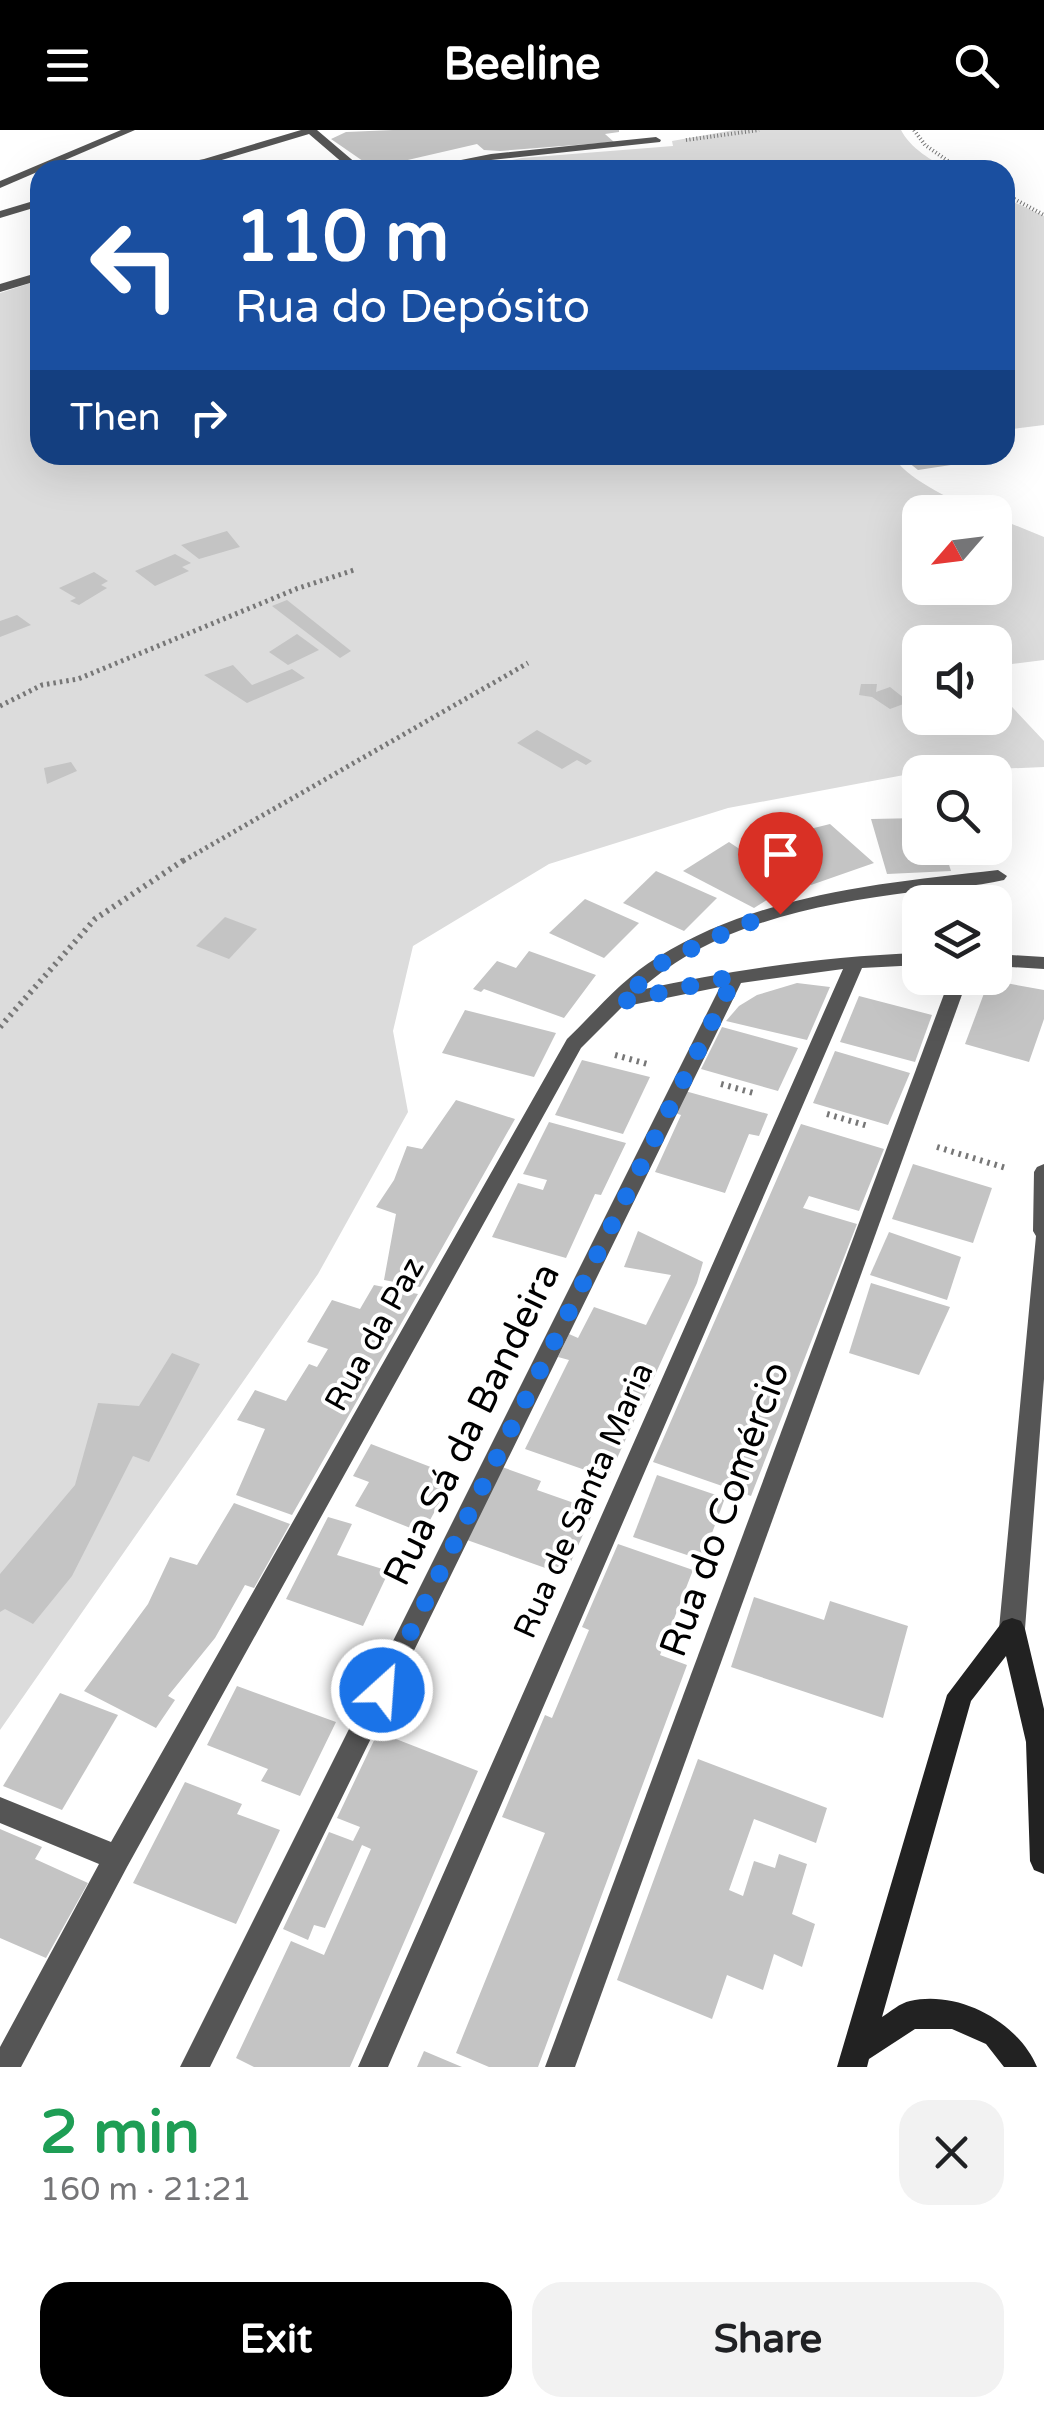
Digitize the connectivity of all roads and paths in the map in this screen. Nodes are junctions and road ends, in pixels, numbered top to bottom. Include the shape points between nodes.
1 (130, 130) edge
2 (311, 130) edge
3 (760, 130) edge
4 (914, 130) edge
5 (656, 140) joint
6 (59, 160) edge
7 (212, 160) edge
8 (346, 160) edge
9 (474, 160) edge
10 (947, 160) edge
11 (30, 172) edge
12 (0, 185) edge
13 (1015, 199) edge
14 (30, 205) edge
15 (1044, 214) edge
16 (0, 215) edge
17 (30, 279) edge
18 (0, 288) edge
19 (357, 569) dead end
20 (528, 663) dead end
21 (0, 706) edge
22 (998, 876) dead end
23 (902, 959) edge
24 (856, 960) junction
25 (1012, 961) edge
26 (1044, 962) edge
27 (735, 976) junction
28 (953, 995) edge
29 (620, 1002) junction
30 (0, 1026) edge
31 (1044, 1172) edge
32 (1044, 1231) edge
33 (1044, 1242) edge
34 (1012, 1629) junction
35 (0, 1810) edge
36 (118, 1858) junction
37 (1044, 1861) edge
38 (855, 2058) edge
39 (5, 2067) edge
40 (195, 2067) edge
41 (373, 2067) edge
42 (560, 2067) edge
43 (1022, 2067) edge

1 - 6 street
2 - 7 street
2 - 8 street
3 - 5 path
4 - 10 path
5 - 9 street
11 - 12 street
13 - 15 path
14 - 16 street
17 - 18 street
19 - 21 path
20 - 30 path via 192,855 95,919
22 - 29 street, Rua da Paz via 850,893 744,924 663,962
23 - 24 street
24 - 27 street
24 - 41 street, Rua de Santa Maria
25 - 26 street
27 - 29 street
27 - 40 street, Rua Sá da Bandeira
28 - 42 street, Rua do Comércio
29 - 36 street, Rua da Paz via 574,1044
31 - 32 street
33 - 34 street
34 - 37 street via 1039,1742
34 - 38 street via 960,1695
35 - 36 street
36 - 39 street, Rua da Paz
38 - 43 street via 911,2016 952,2015 996,2034

